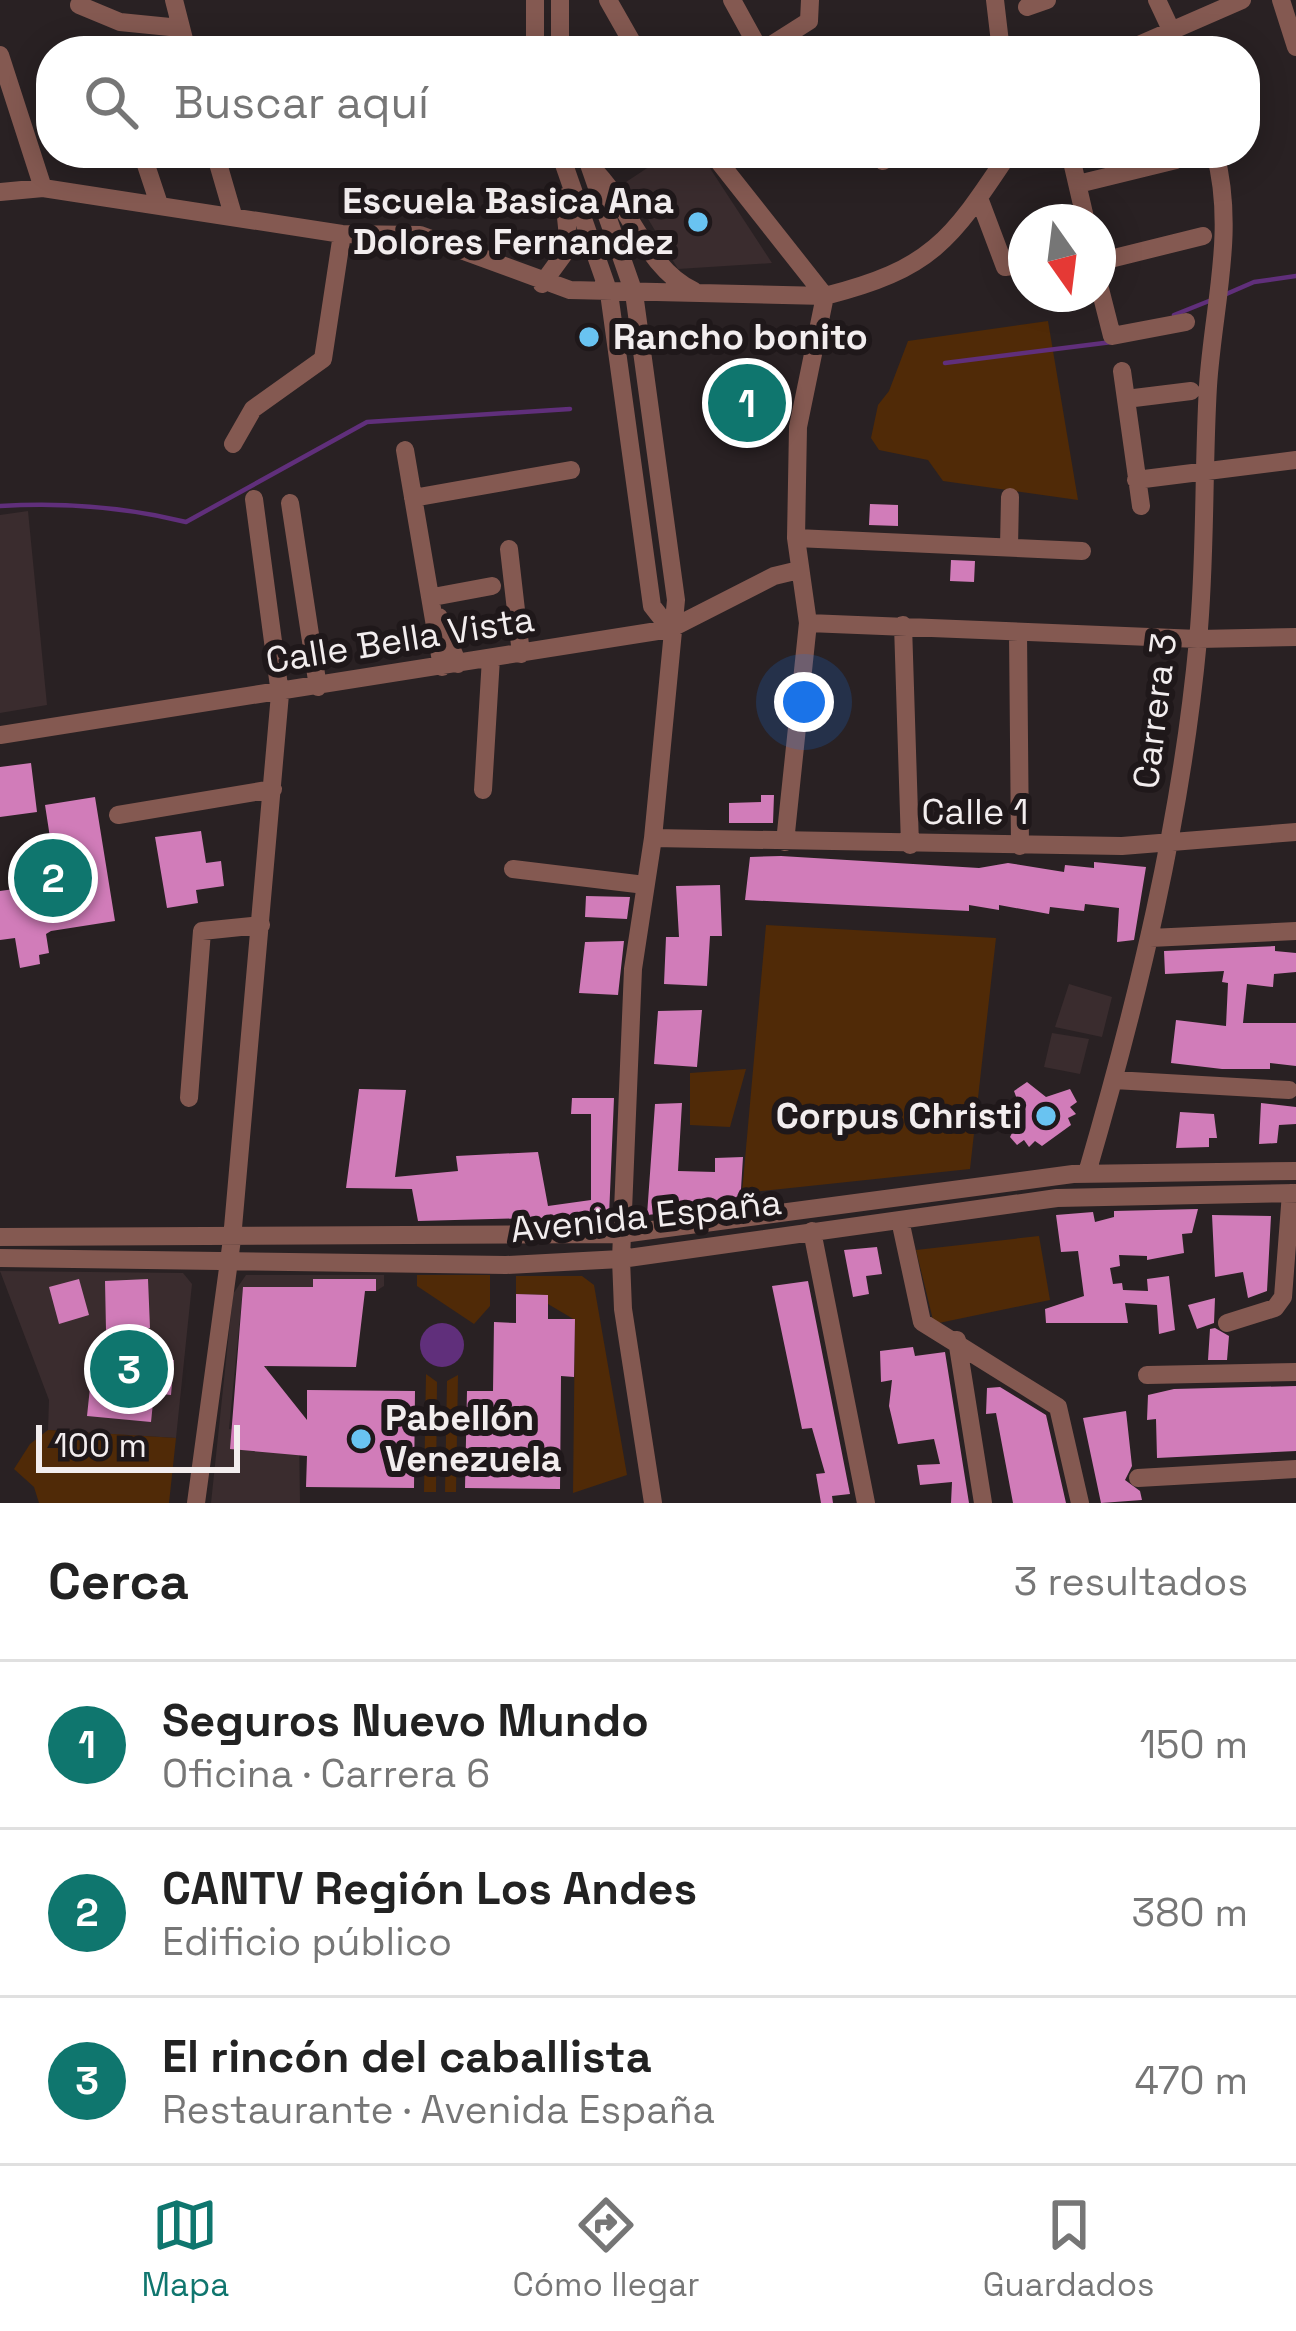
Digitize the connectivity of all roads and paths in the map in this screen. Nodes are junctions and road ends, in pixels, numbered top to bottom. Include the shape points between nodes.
1 (120, 0) edge
2 (174, 0) edge
3 (535, 0) edge
4 (560, 0) edge
5 (608, 0) edge
6 (732, 0) edge
7 (810, 0) edge
8 (994, 0) edge
9 (1047, 0) edge
10 (1157, 0) edge
11 (1242, 0) edge
12 (1281, 0) edge
13 (79, 5) dead end
14 (1027, 8) dead end
15 (120, 22) junction
16 (180, 28) junction
17 (1168, 28) junction
18 (182, 36) edge
19 (535, 36) edge
20 (560, 36) edge
21 (628, 36) edge
22 (752, 36) edge
23 (796, 36) edge
24 (999, 36) edge
25 (1153, 36) edge
26 (1173, 36) edge
27 (1296, 47) edge
28 (0, 55) edge
29 (36, 164) edge
30 (37, 168) edge
31 (147, 168) edge
32 (219, 168) edge
33 (552, 168) edge
34 (565, 168) edge
35 (590, 168) edge
36 (595, 168) edge
37 (724, 168) edge
38 (999, 168) edge
39 (1074, 168) edge
40 (1143, 168) edge
41 (1219, 168) edge
42 (1078, 184) junction
43 (44, 188) junction
44 (0, 192) edge
45 (979, 198) junction
46 (159, 204) junction
47 (1082, 204) edge
48 (233, 215) junction
49 (342, 234) junction
50 (1202, 236) dead end
51 (1116, 258) edge
52 (1008, 264) edge
53 (542, 284) junction
54 (609, 293) junction
55 (634, 293) junction
56 (699, 293) junction
57 (825, 296) junction
58 (1106, 312) edge
59 (1186, 322) dead end
60 (1122, 371) dead end
61 (1190, 391) dead end
62 (1126, 400) junction
63 (233, 444) dead end
64 (405, 450) dead end
65 (1296, 460) edge
66 (1205, 468) junction
67 (571, 470) dead end
68 (1136, 480) junction
69 (1010, 497) dead end
70 (413, 498) junction
71 (254, 499) dead end
72 (290, 503) dead end
73 (1141, 506) dead end
74 (796, 538) junction
75 (1009, 547) junction
76 (509, 549) dead end
77 (1082, 551) dead end
78 (799, 570) junction
79 (492, 586) dead end
80 (435, 605) junction
81 (808, 623) junction
82 (903, 625) junction
83 (670, 629) junction
84 (1018, 632) junction
85 (1296, 637) edge
86 (1198, 639) junction
87 (521, 654) junction
88 (491, 658) junction
89 (450, 665) junction
90 (318, 687) junction
91 (280, 694) junction
92 (0, 735) edge
93 (273, 789) junction
94 (483, 790) dead end
95 (118, 815) dead end
96 (1296, 832) edge
97 (652, 838) junction
98 (785, 842) junction
99 (910, 845) junction
100 (1171, 845) junction
101 (1020, 846) junction
102 (513, 869) dead end
103 (645, 886) junction
104 (261, 925) junction
105 (1296, 932) edge
106 (1150, 938) junction
107 (1114, 1080) junction
108 (1289, 1090) dead end
109 (189, 1098) dead end
110 (1296, 1171) edge
111 (1087, 1173) junction
112 (1294, 1193) edge
113 (899, 1220) junction
114 (812, 1231) junction
115 (622, 1234) junction
116 (0, 1237) edge
117 (232, 1238) junction
118 (0, 1258) edge
119 (621, 1259) junction
120 (228, 1262) junction
121 (1227, 1323) dead end
122 (957, 1340) junction
123 (1296, 1372) edge
124 (1148, 1375) dead end
125 (1296, 1469) edge
126 (1138, 1478) dead end
127 (196, 1503) edge
128 (653, 1503) edge
129 (866, 1503) edge
130 (983, 1503) edge
131 (1080, 1503) edge

1 - 15 street
2 - 16 street
3 - 19 street
4 - 20 street
5 - 21 street
6 - 22 street
7 - 23 street via 809,22
8 - 24 street
9 - 14 street
10 - 17 street
11 - 17 street
12 - 27 street
13 - 15 street
15 - 16 street
16 - 18 street
17 - 25 street
17 - 26 street
28 - 29 street
30 - 43 street
31 - 46 street
32 - 48 street
33 - 53 street via 571,231 564,258
34 - 54 street
35 - 55 street
36 - 56 street via 666,273
37 - 57 street
38 - 45 street
39 - 42 street
40 - 42 street
41 - 66 street, Carrera 3 via 1225,247
42 - 47 street
43 - 44 street
43 - 46 street
45 - 52 street
45 - 57 street via 930,256
46 - 48 street
48 - 49 street
49 - 53 street via 433,238
49 - 63 street via 323,359 253,410
50 - 51 street
53 - 54 street
54 - 55 street
54 - 83 street via 652,606
55 - 56 street
55 - 83 street via 676,599
56 - 57 street
57 - 74 street via 798,427
58 - 59 street via 1112,336
60 - 62 street
61 - 62 street
62 - 68 street
64 - 70 street
65 - 66 street
66 - 68 street
66 - 86 street, Carrera 3
67 - 70 street
68 - 73 street
69 - 75 street
70 - 80 street
71 - 91 street
72 - 90 street
74 - 75 street
74 - 78 street
75 - 77 street
76 - 87 street
78 - 81 street
78 - 83 street, Calle Bella Vista
79 - 80 street
80 - 89 street
81 - 82 street
81 - 98 street
82 - 84 street
82 - 99 street
83 - 87 street, Calle Bella Vista
83 - 97 street
84 - 86 street
84 - 101 street
85 - 86 street
86 - 100 street, Carrera 3
87 - 88 street, Calle Bella Vista
88 - 89 street, Calle Bella Vista
88 - 94 street
89 - 90 street, Calle Bella Vista
90 - 91 street, Calle Bella Vista
91 - 92 street, Calle Bella Vista
91 - 93 street
93 - 95 street
93 - 104 street
96 - 100 street, Calle 1
97 - 98 street, Calle 1
97 - 103 street
98 - 99 street, Calle 1
99 - 101 street, Calle 1
100 - 101 street, Calle 1
100 - 106 street, Carrera 3
102 - 103 street
103 - 115 street via 633,969
104 - 109 street via 202,932
104 - 117 street via 266,958
105 - 106 street
106 - 107 street, Carrera 3
107 - 108 street
107 - 111 street, Carrera 3
110 - 111 street, Avenida España
111 - 115 street, Avenida España
112 - 113 street, Avenida España via 1057,1198
112 - 121 street via 1283,1297 1276,1308
113 - 114 street, Avenida España
113 - 122 street via 922,1322
114 - 119 street, Avenida España
114 - 129 street
115 - 117 street, Avenida España
115 - 119 street
116 - 117 street, Avenida España
117 - 120 street
118 - 120 street, Avenida España
119 - 120 street, Avenida España
119 - 128 street
120 - 127 street
122 - 130 street
122 - 131 street via 1058,1407
123 - 124 street
125 - 126 street

